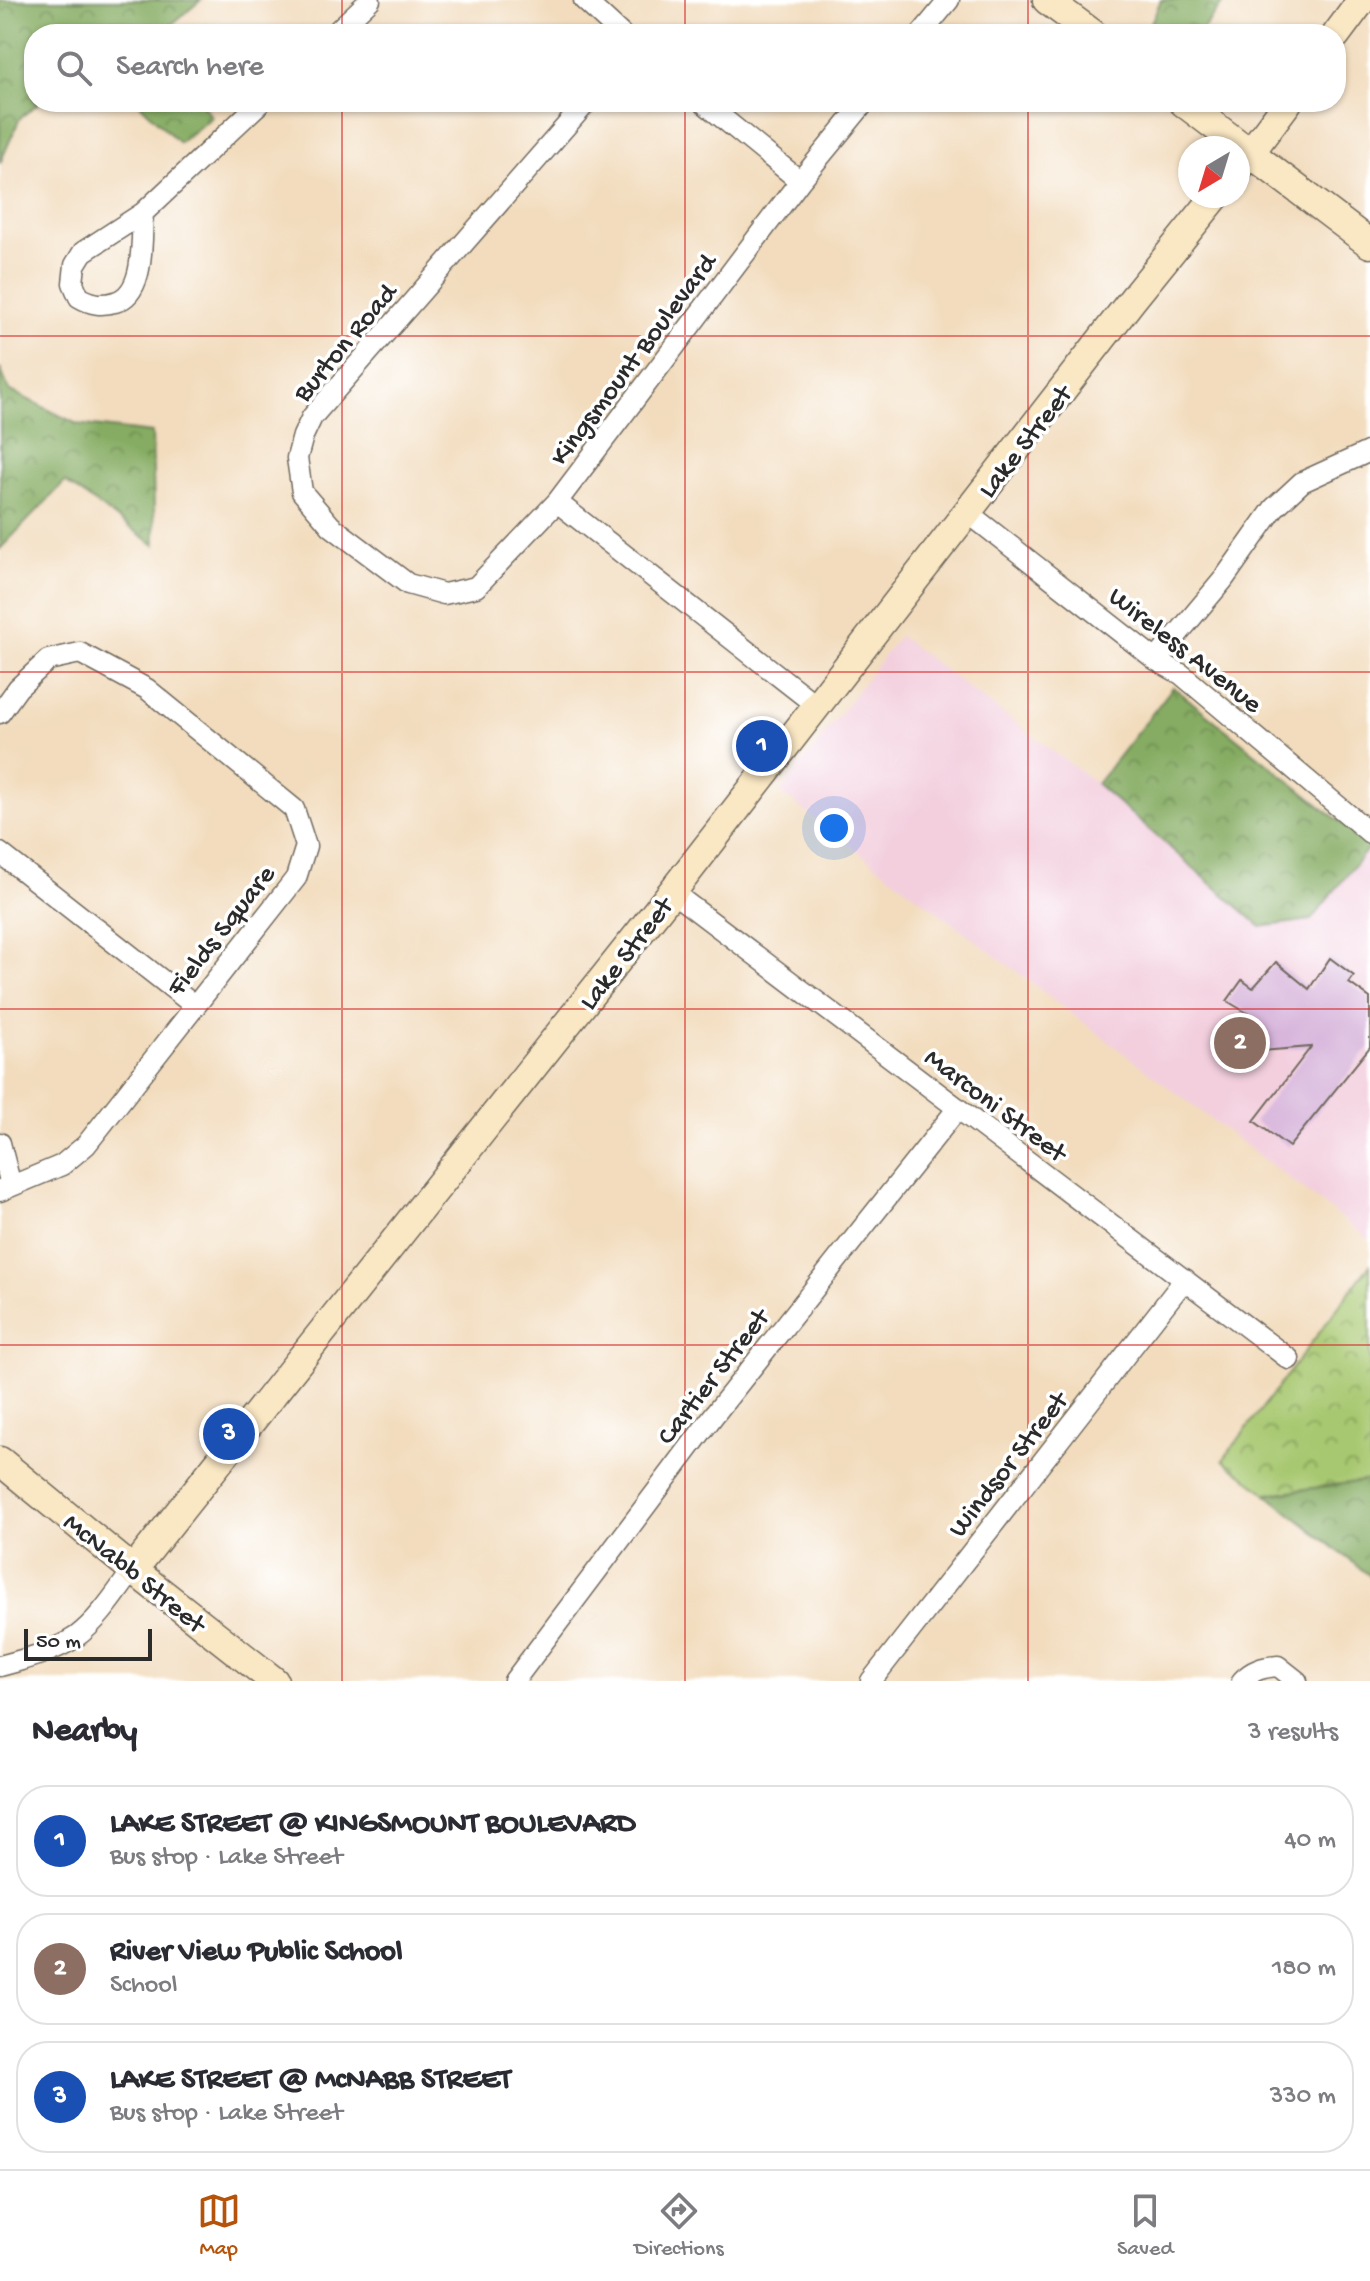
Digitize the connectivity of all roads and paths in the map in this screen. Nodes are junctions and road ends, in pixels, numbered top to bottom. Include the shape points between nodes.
1 (370, 0) edge
2 (584, 0) edge
3 (949, 0) edge
4 (1047, 0) edge
5 (1362, 0) edge
6 (345, 24) edge
7 (610, 24) edge
8 (929, 24) edge
9 (1079, 24) edge
10 (1344, 24) edge
11 (250, 112) edge
12 (578, 112) edge
13 (715, 112) edge
14 (857, 112) edge
15 (1193, 112) edge
16 (1281, 112) edge
17 (1218, 136) edge
18 (1250, 153) edge
19 (1250, 165) edge
20 (800, 181) junction
21 (1207, 208) edge
22 (143, 213) junction
23 (1370, 244) edge
24 (1370, 451) edge
25 (557, 502) junction
26 (967, 512) junction
27 (1156, 660) junction
28 (817, 706) junction
29 (0, 713) edge
30 (1370, 833) edge
31 (0, 853) edge
32 (672, 892) junction
33 (195, 1006) junction
34 (958, 1108) junction
35 (0, 1143) edge
36 (6, 1189) edge
37 (1185, 1279) junction
38 (1289, 1359) dead end
39 (0, 1461) edge
40 (133, 1570) junction
41 (0, 1666) edge
42 (274, 1681) edge
43 (514, 1681) edge
44 (871, 1681) edge
45 (1242, 1681) edge
46 (1297, 1681) edge

1 - 6 street
2 - 7 street
3 - 8 street
4 - 9 street
5 - 10 street
11 - 22 street
12 - 25 street, Burton Road via 312,417 297,458 302,492 331,526 408,584 444,594 476,587
13 - 20 street
14 - 20 street, Kingsmount Boulevard
15 - 17 street
16 - 18 street
19 - 23 street
20 - 25 street, Kingsmount Boulevard
21 - 26 street, Lake Street
22 - 22 street via 140,263 131,292 123,300 98,305 79,297 73,283 83,252
24 - 27 street via 1302,482 1274,508
25 - 28 street, Kingsmount Boulevard
26 - 27 street, Wireless Avenue
26 - 28 street, Lake Street
27 - 30 street, Wireless Avenue via 1181,674
28 - 32 street, Lake Street
29 - 33 street, Fields Square via 48,660 80,653 147,689 294,809 306,846 296,878
31 - 33 street
32 - 34 street, Marconi Street
32 - 40 street, Lake Street
33 - 36 street, Fields Square via 86,1145 62,1165
34 - 37 street, Marconi Street
34 - 43 street, Cartier Street via 714,1415
35 - 36 street, Fields Square
37 - 38 street, Marconi Street
37 - 44 street, Windsor Street
39 - 40 street, McNabb Street
40 - 41 street, Lake Street via 76,1636 40,1655
40 - 42 street, McNabb Street
45 - 46 street via 1263,1667 1278,1666

